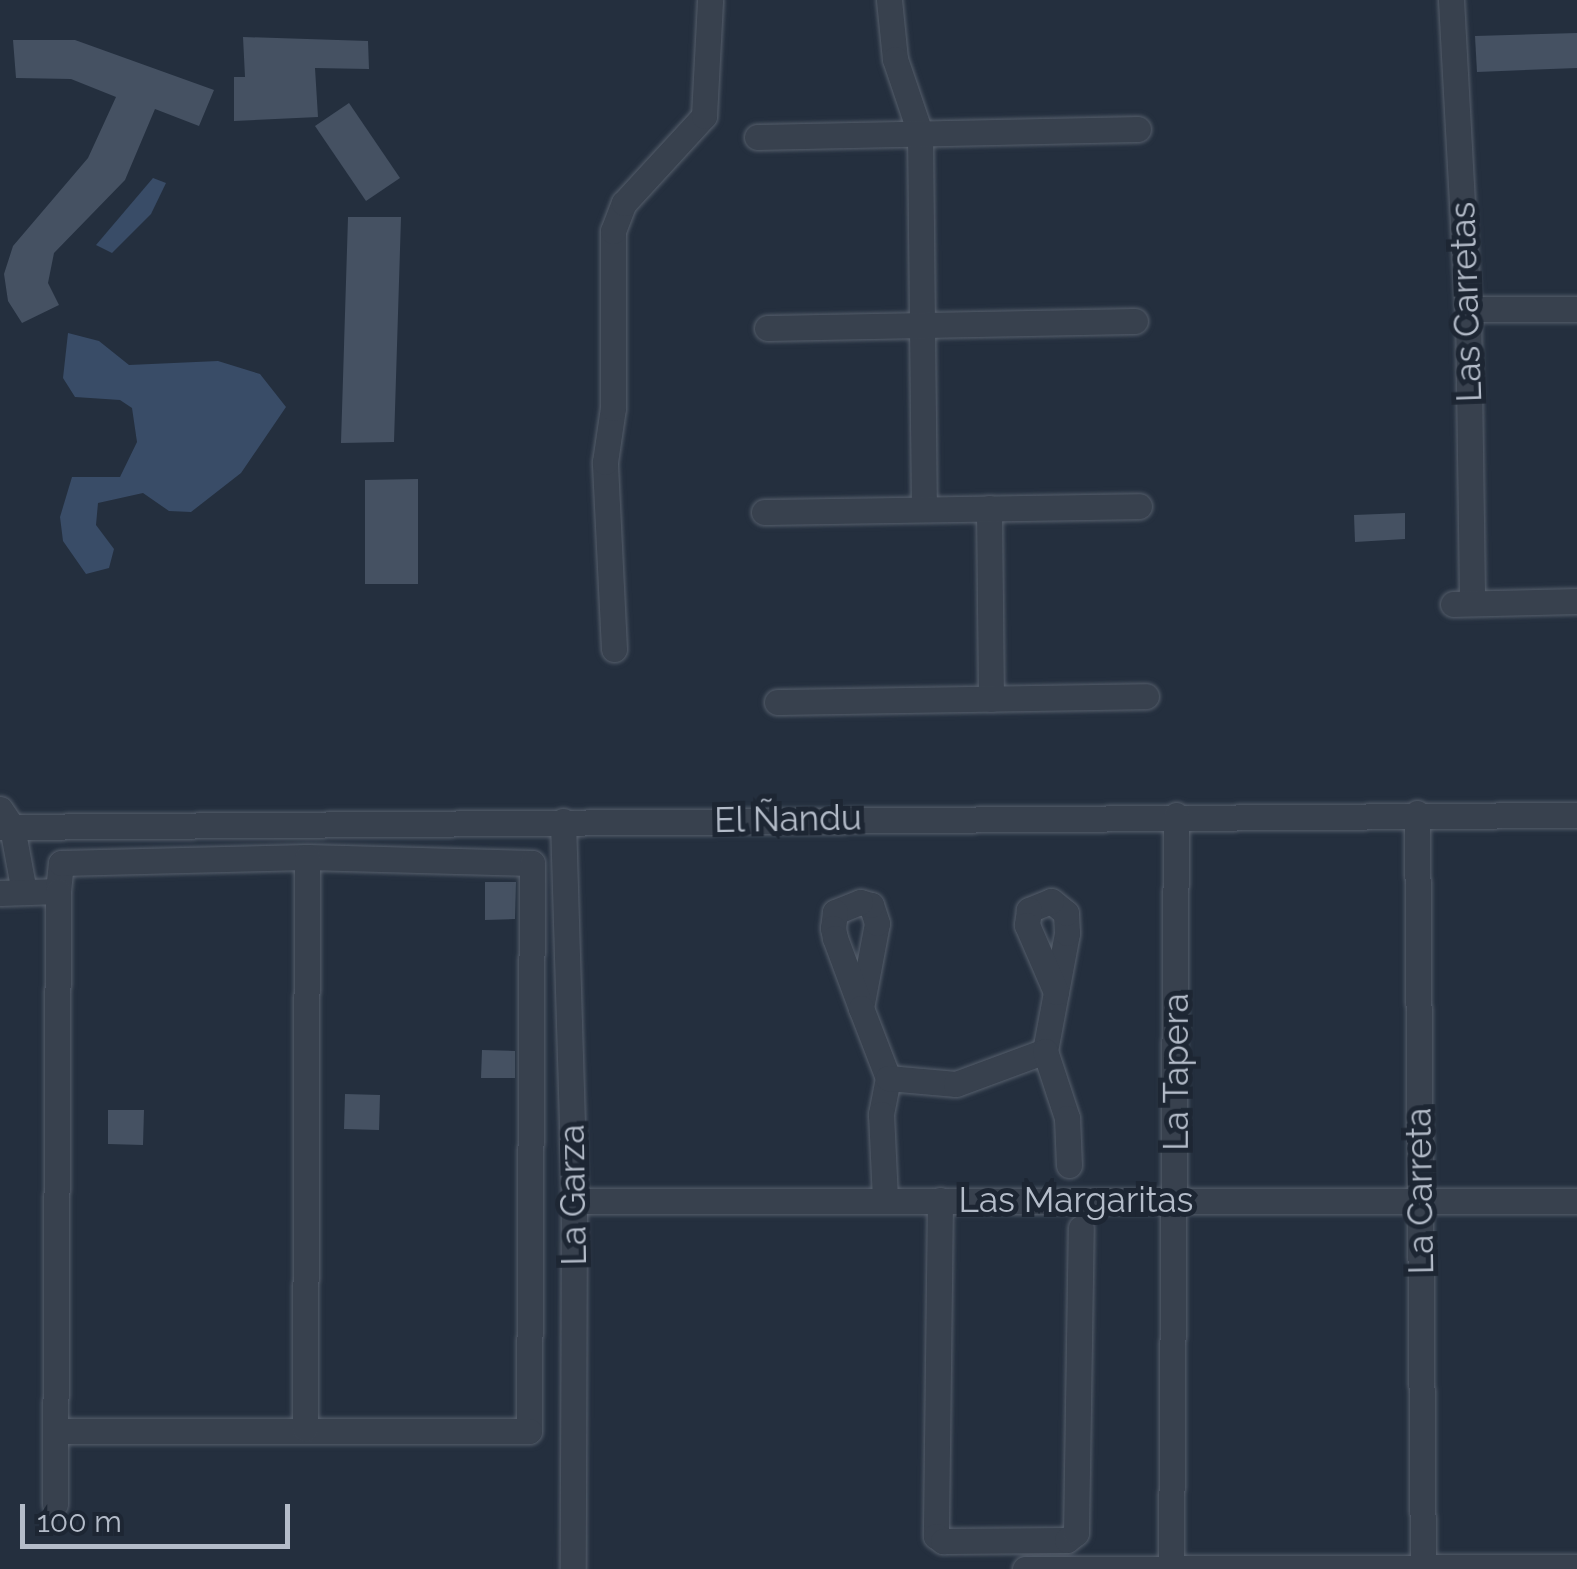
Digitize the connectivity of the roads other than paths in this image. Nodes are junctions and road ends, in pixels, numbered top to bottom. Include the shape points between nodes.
1 (710, 0) edge
2 (890, 0) edge
3 (1452, 0) edge
4 (1138, 129) dead end
5 (920, 133) junction
6 (757, 137) dead end
7 (1468, 309) junction
8 (1577, 309) edge
9 (1136, 321) dead end
10 (923, 326) junction
11 (766, 328) dead end
12 (1139, 506) dead end
13 (989, 508) junction
14 (924, 509) junction
15 (764, 512) dead end
16 (1577, 601) edge
17 (614, 649) dead end
18 (1146, 696) dead end
19 (991, 699) junction
20 (777, 702) dead end
21 (1417, 813) junction
22 (1577, 814) edge
23 (1176, 815) junction
24 (4, 821) edge
25 (563, 822) junction
26 (307, 857) junction
27 (58, 891) junction
28 (12, 892) edge
29 (1056, 992) dead end
30 (861, 1008) dead end
31 (1045, 1051) junction
32 (888, 1078) junction
33 (1069, 1164) dead end
34 (1176, 1199) junction
35 (574, 1200) junction
36 (885, 1200) junction
37 (940, 1200) junction
38 (1577, 1201) edge
39 (1420, 1203) junction
40 (1081, 1228) dead end
41 (306, 1429) junction
42 (56, 1430) junction
43 (56, 1504) dead end
44 (1171, 1568) edge
45 (1423, 1568) edge
46 (1577, 1568) edge
47 (573, 1569) edge
48 (1025, 1569) edge

1 - 17 street via 704,116 624,204 613,230 613,408 606,462
2 - 5 street via 894,59
3 - 7 street, Las Carretas
4 - 5 street
5 - 6 street
5 - 10 street
7 - 8 street
7 - 16 street, Las Carretas via 1462,604
9 - 10 street
10 - 11 street
10 - 14 street
12 - 13 street
13 - 14 street
13 - 19 street
14 - 15 street
18 - 19 street
19 - 20 street
21 - 22 street, El Ñandu
21 - 23 street, El Ñandu
21 - 39 street, La Carreta
23 - 25 street, El Ñandu
23 - 34 street, La Tapera
24 - 25 street, El Ñandu
24 - 28 street
25 - 35 street, La Garza
26 - 27 street via 61,863
26 - 41 street
26 - 41 street via 532,863 532,902 530,1431
27 - 28 street
27 - 42 street
29 - 31 street
30 - 32 street
31 - 32 street via 956,1084
31 - 33 street via 1067,1118
32 - 36 street via 882,1114
34 - 37 street, Las Margaritas
34 - 39 street, Las Margaritas
34 - 44 street, La Tapera
35 - 36 street, Las Margaritas
35 - 47 street, La Garza
36 - 37 street, Las Margaritas
37 - 40 street via 936,1536 943,1540 1067,1540 1076,1534
38 - 39 street, Las Margaritas
39 - 45 street, La Carreta
41 - 42 street
42 - 43 street
44 - 45 street
44 - 48 street
45 - 46 street

